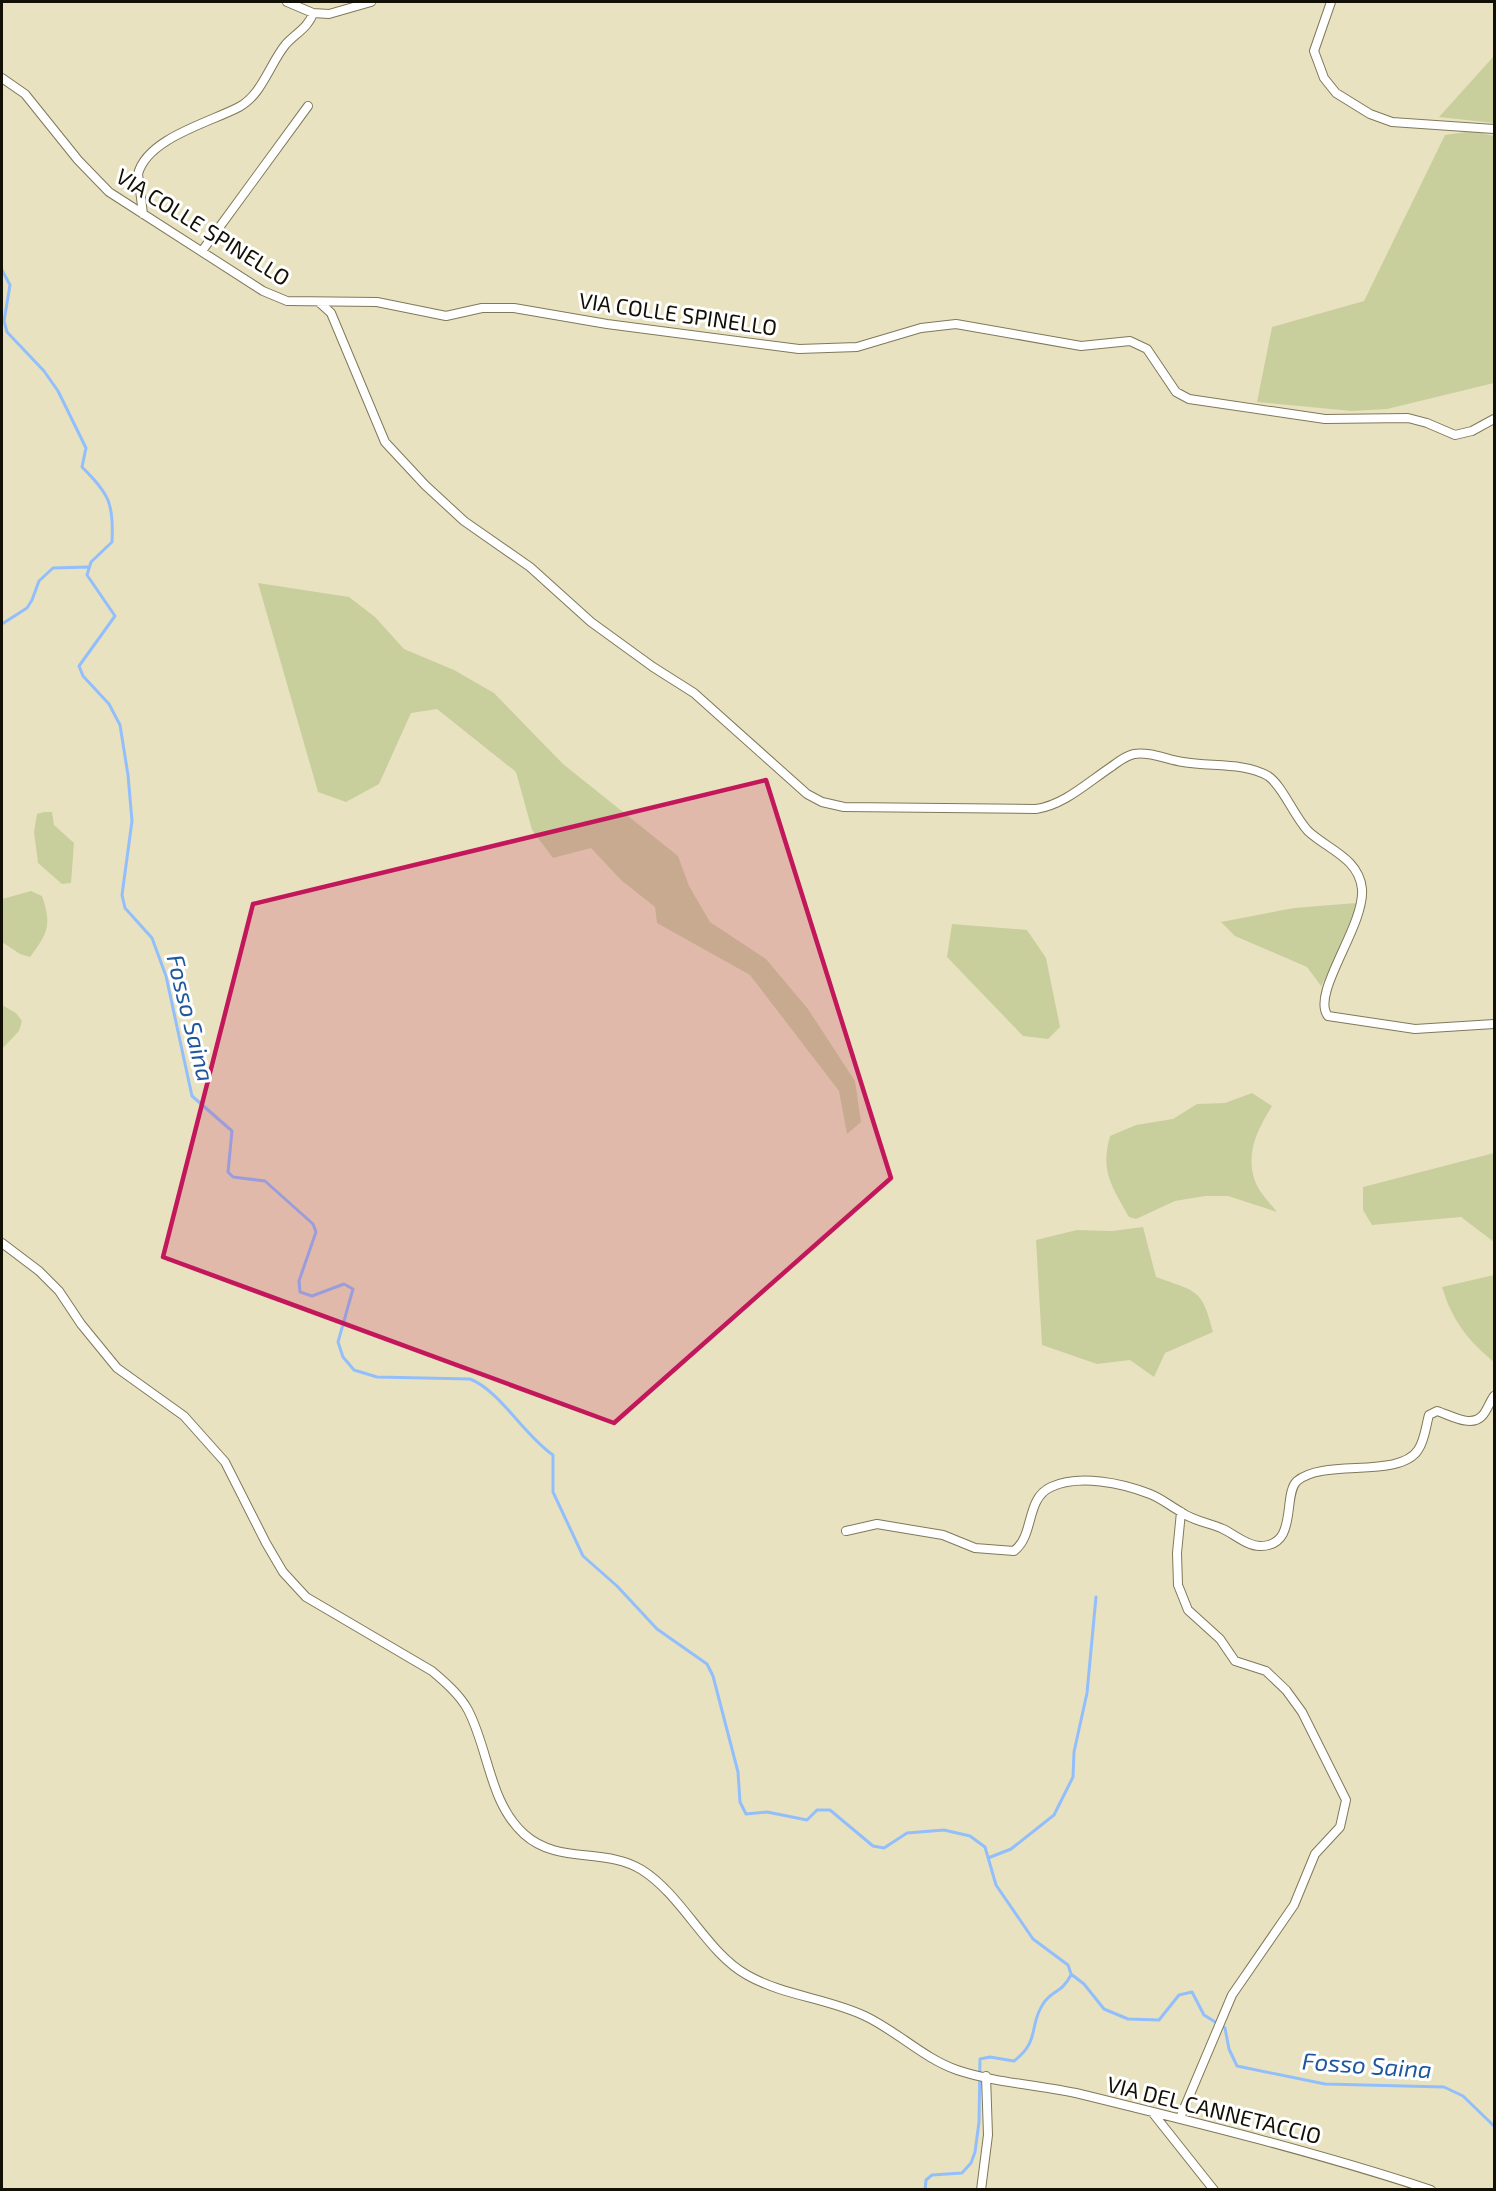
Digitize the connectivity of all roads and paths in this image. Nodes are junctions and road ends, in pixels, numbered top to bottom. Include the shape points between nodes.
1 (287, 2) edge
2 (371, 2) edge
3 (1331, 2) edge
4 (313, 13) junction
5 (2, 78) edge
6 (308, 106) dead end
7 (1494, 129) edge
8 (143, 214) junction
9 (202, 251) junction
10 (320, 303) junction
11 (1494, 419) edge
12 (1494, 1024) edge
13 (2, 1243) edge
14 (1494, 1396) edge
15 (1181, 1512) junction
16 (846, 1531) dead end
17 (986, 2076) junction
18 (1152, 2112) junction
19 (1180, 2118) junction
20 (981, 2190) edge
21 (1214, 2190) edge
22 (1431, 2190) edge

1 - 4 street
2 - 4 street via 329,15
3 - 7 street via 1314,51 1324,78 1336,93 1370,114 1392,122
4 - 8 street via 282,49 250,99 192,127 144,161 137,177
5 - 8 street, VIA COLLE SPINELLO via 25,94 100,184
6 - 9 street
8 - 9 street, VIA COLLE SPINELLO
9 - 10 street, VIA COLLE SPINELLO via 276,298
10 - 11 street, VIA COLLE SPINELLO via 377,302 446,316 482,308 514,308 779,347 865,346 921,328 950,324 1081,346 1130,341 1147,349 1176,392 1189,399 1331,419 1408,418 1455,435
10 - 12 street via 331,313 385,442 425,485 464,521 530,567 591,622 690,690 807,794 844,807 1036,809 1057,804 1121,760 1139,754 1263,774 1275,782 1305,828 1350,862 1361,884 1359,916 1324,992 1323,1009 1328,1016 1415,1029
13 - 17 street, VIA DEL CANNETACCIO via 59,1291 117,1368 184,1416 225,1462 283,1572 306,1597 415,1660 449,1685 467,1709 497,1794 526,1836 555,1851 614,1857 642,1870 667,1892 724,1957 747,1975 787,1993 832,2003 865,2016 936,2061
14 - 15 street via 1476,1421 1437,1411 1428,1415 1420,1446 1406,1459 1371,1468 1311,1473 1297,1481 1292,1488 1287,1525 1280,1537 1269,1544 1252,1544
15 - 16 street via 1149,1494 1090,1481 1052,1486 1042,1493 1034,1505 1026,1538 1014,1551 975,1548 943,1534 877,1524
15 - 19 street via 1178,1585 1188,1610 1220,1640 1234,1660 1266,1671 1286,1690 1302,1712 1346,1800 1340,1827 1316,1854 1294,1905 1232,1995
17 - 18 street, VIA DEL CANNETACCIO
17 - 20 street via 988,2135
18 - 19 street, VIA DEL CANNETACCIO
18 - 21 street
19 - 22 street, VIA DEL CANNETACCIO via 1294,2147

